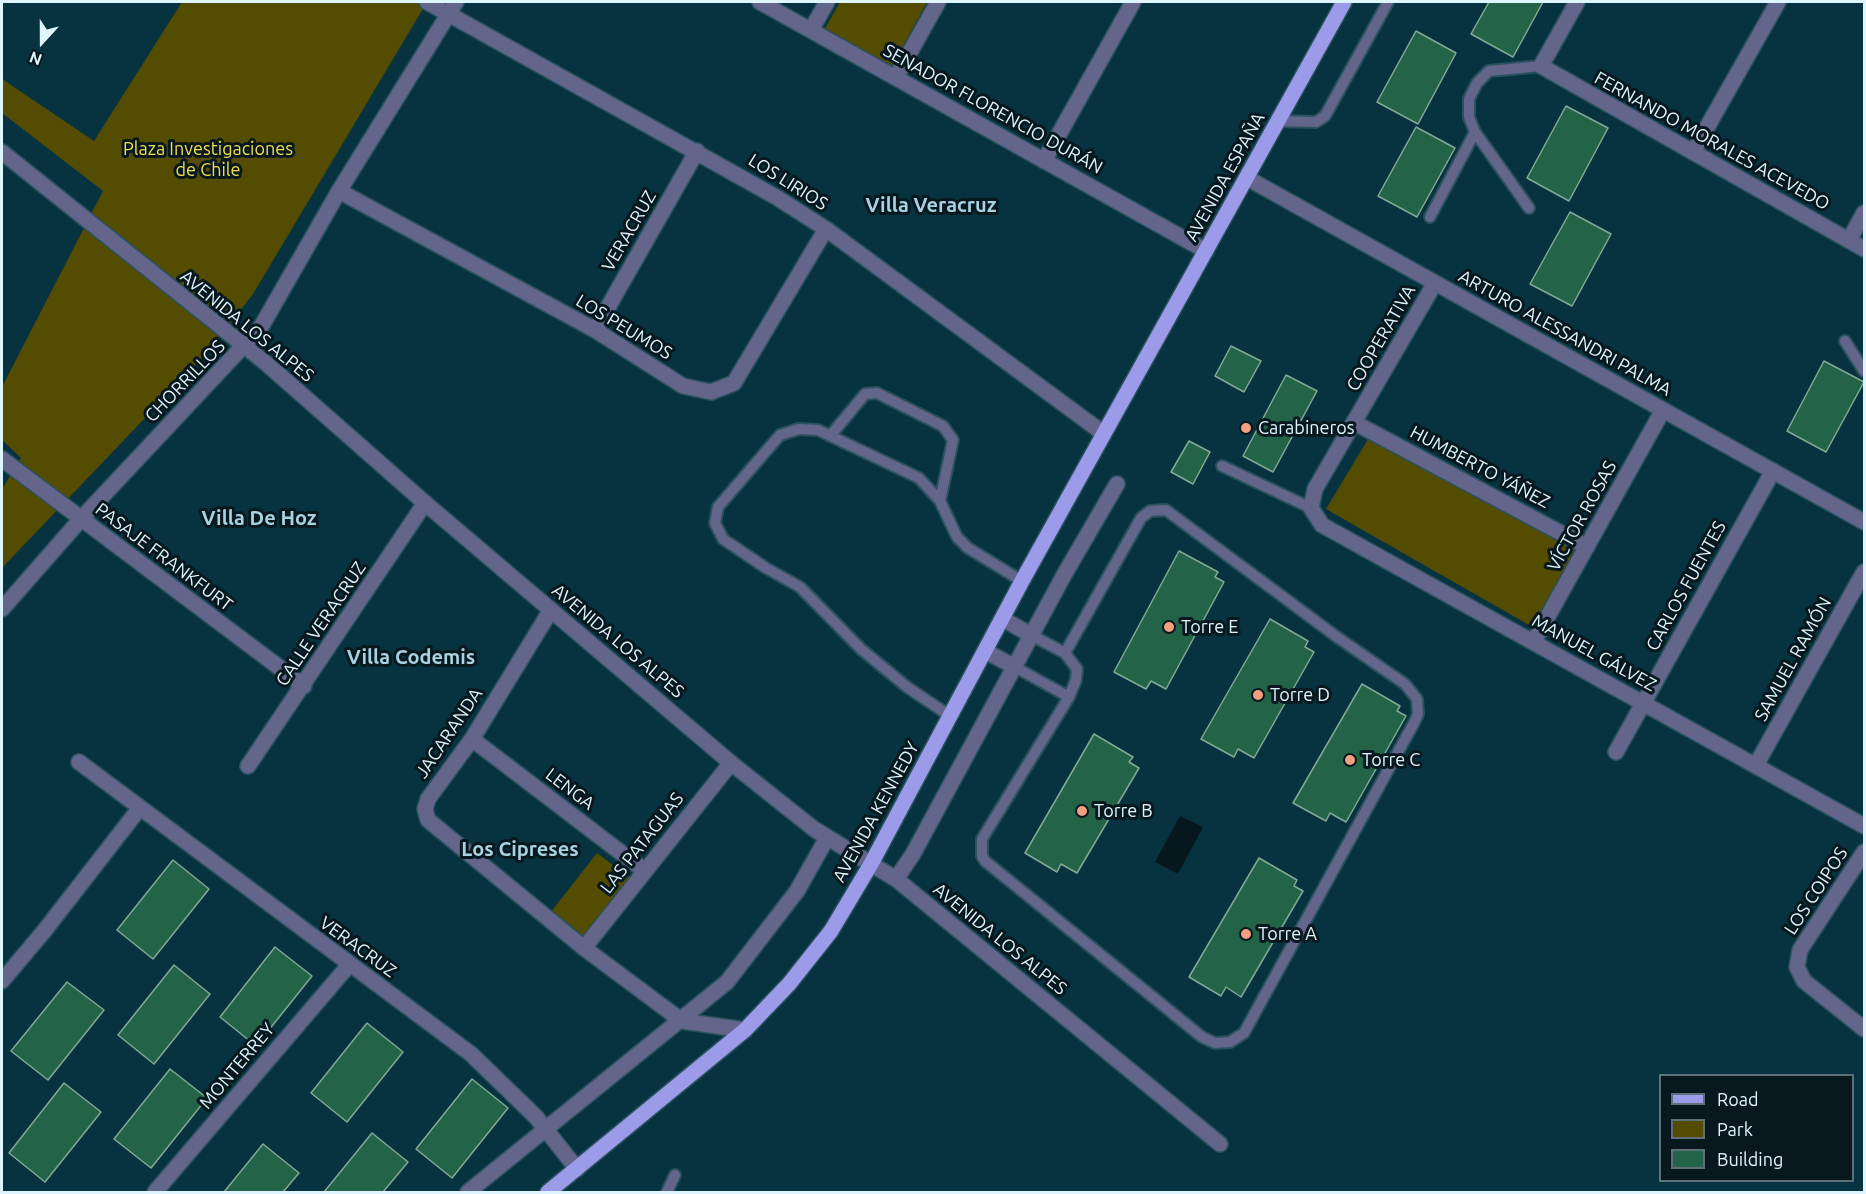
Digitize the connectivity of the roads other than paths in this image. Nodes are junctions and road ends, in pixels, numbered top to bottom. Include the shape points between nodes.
1 (427, 2) edge
2 (760, 2) edge
3 (827, 2) edge
4 (938, 2) edge
5 (1133, 2) edge
6 (1344, 2) edge
7 (1388, 2) edge
8 (1577, 2) edge
9 (1778, 2) edge
10 (452, 7) edge
11 (811, 30) junction
12 (1541, 66) junction
13 (896, 77) junction
14 (1278, 121) junction
15 (1474, 132) junction
16 (698, 151) junction
17 (2, 152) edge
18 (1693, 152) junction
19 (1044, 161) junction
20 (1247, 178) junction
21 (339, 191) junction
22 (1529, 208) dead end
23 (1864, 213) edge
24 (1430, 217) dead end
25 (826, 229) junction
26 (1849, 240) junction
27 (1864, 249) edge
28 (1206, 251) junction
29 (1435, 283) junction
30 (595, 330) junction
31 (1845, 341) dead end
32 (245, 347) junction
33 (1139, 372) joint
34 (1864, 372) edge
35 (1663, 410) junction
36 (1355, 423) junction
37 (1104, 434) junction
38 (830, 436) junction
39 (2, 459) edge
40 (1222, 466) dead end
41 (1773, 471) junction
42 (1117, 484) dead end
43 (940, 501) junction
44 (425, 503) junction
45 (1311, 508) junction
46 (81, 519) junction
47 (1864, 522) edge
48 (1587, 547) junction
49 (1864, 572) edge
50 (1022, 581) junction
51 (2, 609) edge
52 (551, 610) junction
53 (1003, 619) junction
54 (1032, 635) junction
55 (1534, 641) junction
56 (986, 651) junction
57 (1065, 653) junction
58 (1014, 667) junction
59 (304, 686) junction
60 (1069, 697) junction
61 (1643, 702) junction
62 (950, 716) junction
63 (472, 739) junction
64 (1616, 752) dead end
65 (79, 762) dead end
66 (731, 763) junction
67 (1756, 765) junction
68 (248, 766) dead end
69 (139, 809) junction
70 (1864, 826) edge
71 (826, 838) junction
72 (1864, 852) edge
73 (871, 864) junction
74 (645, 871) junction
75 (896, 879) junction
76 (584, 948) junction
77 (349, 965) junction
78 (2, 981) edge
79 (682, 1021) junction
80 (1864, 1029) edge
81 (746, 1030) junction
82 (546, 1127) junction
83 (1220, 1144) dead end
84 (577, 1169) junction
85 (675, 1175) dead end
86 (155, 1192) edge
87 (468, 1192) edge
88 (548, 1192) edge
89 (667, 1192) edge

1 - 10 street, LOS LIRIOS
2 - 11 street, SENADOR FLORENCIO DURÁN
3 - 11 street
4 - 13 street
5 - 19 street
6 - 14 main road, AVENIDA ESPAÑA
7 - 14 lane via 1325,116 1316,122
8 - 12 street
9 - 18 street
10 - 16 street, LOS LIRIOS
10 - 21 street, CHORRILLOS
11 - 13 street, SENADOR FLORENCIO DURÁN
12 - 15 lane via 1489,71 1477,83 1470,99
12 - 18 street, FERNANDO MORALES ACEVEDO
13 - 19 street, SENADOR FLORENCIO DURÁN
14 - 20 main road, AVENIDA ESPAÑA
15 - 22 lane
15 - 24 lane
16 - 25 street, LOS LIRIOS
16 - 30 street, VERACRUZ
17 - 32 street, AVENIDA LOS ALPES
18 - 26 street, FERNANDO MORALES ACEVEDO
19 - 28 street, SENADOR FLORENCIO DURÁN
20 - 28 main road, AVENIDA ESPAÑA
20 - 29 street, ARTURO ALESSANDRI PALMA
21 - 30 street, LOS PEUMOS
21 - 32 street, CHORRILLOS via 279,300
23 - 26 street
25 - 30 street, LOS PEUMOS via 734,382 711,392 683,386
25 - 37 street, LOS LIRIOS
26 - 27 street, FERNANDO MORALES ACEVEDO
28 - 33 main road, AVENIDA ESPAÑA
29 - 35 street, ARTURO ALESSANDRI PALMA
29 - 36 street, COOPERATIVA
31 - 34 lane
32 - 44 street, AVENIDA LOS ALPES
32 - 46 street, CHORRILLOS
33 - 37 main road, AVENIDA KENNEDY
35 - 41 street, ARTURO ALESSANDRI PALMA
35 - 48 street, VÍCTOR ROSAS
36 - 45 street, COOPERATIVA via 1315,489
36 - 48 street, HUMBERTO YÁÑEZ
37 - 50 main road, AVENIDA KENNEDY
38 - 43 lane via 919,477
38 - 43 lane via 865,394 877,393 943,426 953,440
38 - 62 lane via 818,430 799,429 780,435 718,507 715,524 723,539 800,587 861,649
39 - 46 street, PASAJE FRANKFURT
40 - 45 lane
41 - 47 street, ARTURO ALESSANDRI PALMA
41 - 61 street, CARLOS FUENTES
42 - 54 street
43 - 50 lane via 957,537 968,548
44 - 52 street, AVENIDA LOS ALPES
44 - 59 street, CALLE VERACRUZ
45 - 55 street, MANUEL GÁLVEZ via 1322,525
46 - 51 street, CHORRILLOS
46 - 59 street, PASAJE FRANKFURT
48 - 55 street, VÍCTOR ROSAS
49 - 67 street, SAMUEL RAMÓN
50 - 53 main road, AVENIDA KENNEDY
52 - 63 street, JACARANDA
52 - 66 street, AVENIDA LOS ALPES
53 - 54 street
53 - 56 main road, AVENIDA KENNEDY
54 - 57 lane
54 - 58 street
55 - 61 street, MANUEL GÁLVEZ
56 - 58 street
56 - 62 main road, AVENIDA KENNEDY
57 - 60 lane via 1077,669
57 - 60 lane via 1141,518 1150,511 1166,510 1405,684 1417,699 1415,721 1238,1038 1222,1044 1202,1037 982,856 982,839
58 - 60 lane
58 - 75 street via 919,844
59 - 68 street, CALLE VERACRUZ
61 - 64 street, CARLOS FUENTES
61 - 67 street, MANUEL GÁLVEZ
62 - 73 main road, AVENIDA KENNEDY
63 - 74 street, LENGA
63 - 76 street, JACARANDA via 428,799 428,820
65 - 69 street, VERACRUZ
66 - 71 street, AVENIDA LOS ALPES
66 - 74 street, LAS PATAGUAS
67 - 70 street, MANUEL GÁLVEZ
69 - 77 street, VERACRUZ
69 - 78 street
71 - 73 street, AVENIDA LOS ALPES
71 - 79 street, AVENIDA KENNEDY via 796,891 744,961 727,982
72 - 80 street, LOS COIPOS via 1800,950 1797,967 1804,981
73 - 75 street, AVENIDA LOS ALPES
73 - 81 main road, AVENIDA KENNEDY via 831,931
74 - 76 street, LAS PATAGUAS
75 - 83 street, AVENIDA LOS ALPES
76 - 79 street, JACARANDA
77 - 82 street, VERACRUZ via 471,1054
77 - 86 street, MONTERREY
79 - 81 street
79 - 82 street, AVENIDA KENNEDY
81 - 84 main road, AVENIDA KENNEDY
82 - 84 street, VERACRUZ
82 - 87 street, AVENIDA KENNEDY
84 - 88 main road, AVENIDA KENNEDY
85 - 89 lane

